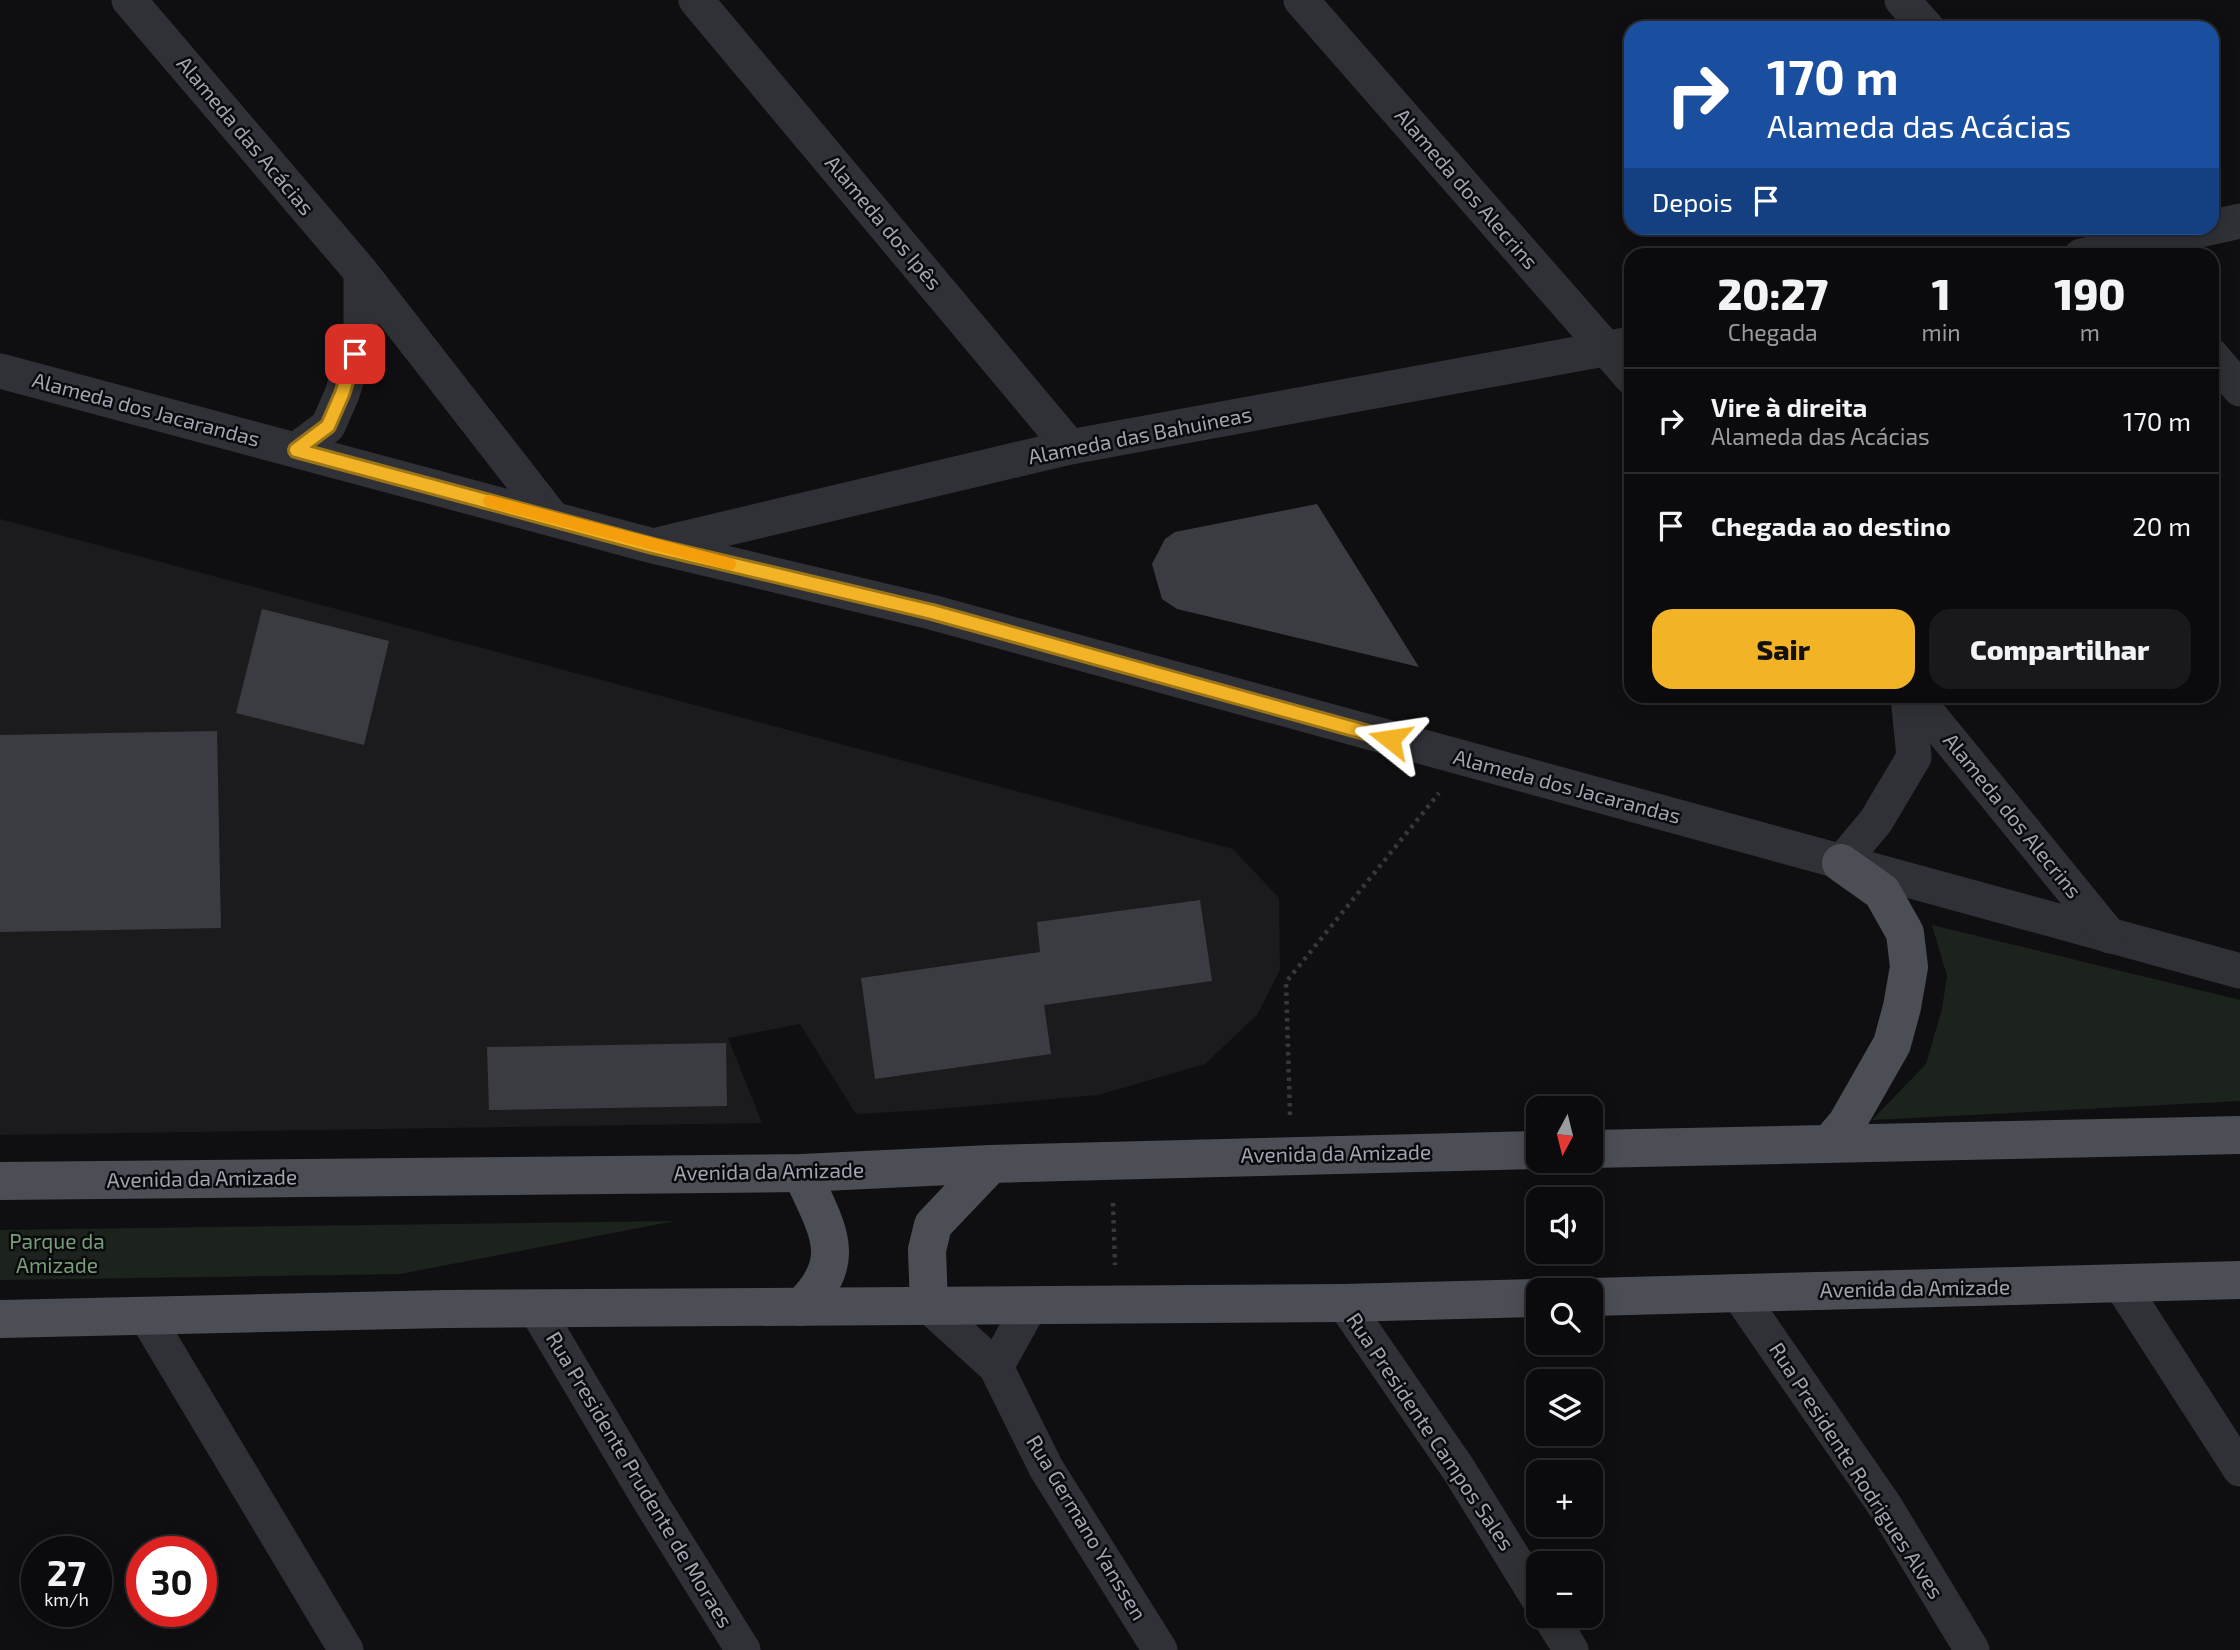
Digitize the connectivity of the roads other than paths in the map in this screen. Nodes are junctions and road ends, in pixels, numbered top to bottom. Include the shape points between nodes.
1 (129, 0) edge
2 (696, 0) edge
3 (1301, 0) edge
4 (1902, 0) edge
5 (1921, 21) edge
6 (2240, 221) edge
7 (2219, 225) edge
8 (2165, 235) edge
9 (2117, 244) edge
10 (361, 272) junction
11 (1619, 347) edge
12 (2219, 364) edge
13 (0, 371) edge
14 (2240, 389) edge
15 (1070, 447) junction
16 (296, 450) junction
17 (553, 519) junction
18 (653, 546) junction
19 (1909, 703) edge
20 (1920, 703) edge
21 (1841, 863) junction
22 (2110, 936) junction
23 (2240, 971) edge
24 (2240, 1135) edge
25 (1830, 1143) junction
26 (1603, 1149) edge
27 (1526, 1150) edge
28 (991, 1164) junction
29 (802, 1173) junction
30 (0, 1181) edge
31 (2240, 1280) edge
32 (2119, 1283) junction
33 (1738, 1293) junction
34 (1603, 1297) edge
35 (1526, 1298) edge
36 (1344, 1303) junction
37 (1030, 1306) junction
38 (801, 1307) junction
39 (929, 1307) junction
40 (536, 1309) junction
41 (146, 1316) junction
42 (0, 1319) edge
43 (996, 1367) junction
44 (2240, 1469) edge
45 (1526, 1579) edge
46 (1557, 1628) edge
47 (346, 1650) edge
48 (743, 1650) edge
49 (1160, 1650) edge
50 (1571, 1650) edge
51 (1972, 1650) edge

1 - 10 street, Alameda das Acácias
2 - 15 street, Alameda dos Ipês
3 - 11 street, Alameda dos Alecrins
4 - 5 street
6 - 7 street
8 - 9 street
10 - 16 street via 361,334 342,394 328,426
10 - 17 street, Alameda das Acácias
11 - 15 street, Alameda das Bahuineas
12 - 14 street
13 - 16 street, Alameda dos Jacarandas
15 - 18 street, Alameda das Bahuineas
16 - 17 street, Alameda dos Jacarandas
17 - 18 street, Alameda dos Jacarandas
18 - 21 street, Alameda dos Jacarandas via 932,612
19 - 21 street, Alameda dos Alecrins via 1914,757 1876,821
20 - 22 street, Alameda dos Alecrins
21 - 22 street, Alameda dos Jacarandas
21 - 25 main road via 1882,892 1905,933 1909,967 1892,1044 1847,1124
22 - 23 street, Alameda dos Jacarandas
24 - 25 main road
25 - 26 main road
27 - 28 main road, Avenida da Amizade
28 - 29 main road, Avenida da Amizade
28 - 39 main road via 933,1225 928,1250
29 - 30 main road, Avenida da Amizade
29 - 38 main road via 831,1250 828,1272
31 - 32 main road, Avenida da Amizade
32 - 33 main road, Avenida da Amizade
32 - 44 street
33 - 34 main road, Avenida da Amizade
33 - 51 street, Rua Presidente Rodrigues Alves via 1885,1506
35 - 36 main road
36 - 37 main road
36 - 45 street, Rua Presidente Campos Sales via 1459,1470
37 - 39 main road
37 - 43 street
38 - 39 main road
38 - 40 main road
39 - 43 street, Rua Germano Yanssen
40 - 41 main road
40 - 48 street, Rua Presidente Prudente de Moraes
41 - 42 main road
41 - 47 street
43 - 49 street, Rua Germano Yanssen via 1046,1468
46 - 50 street

